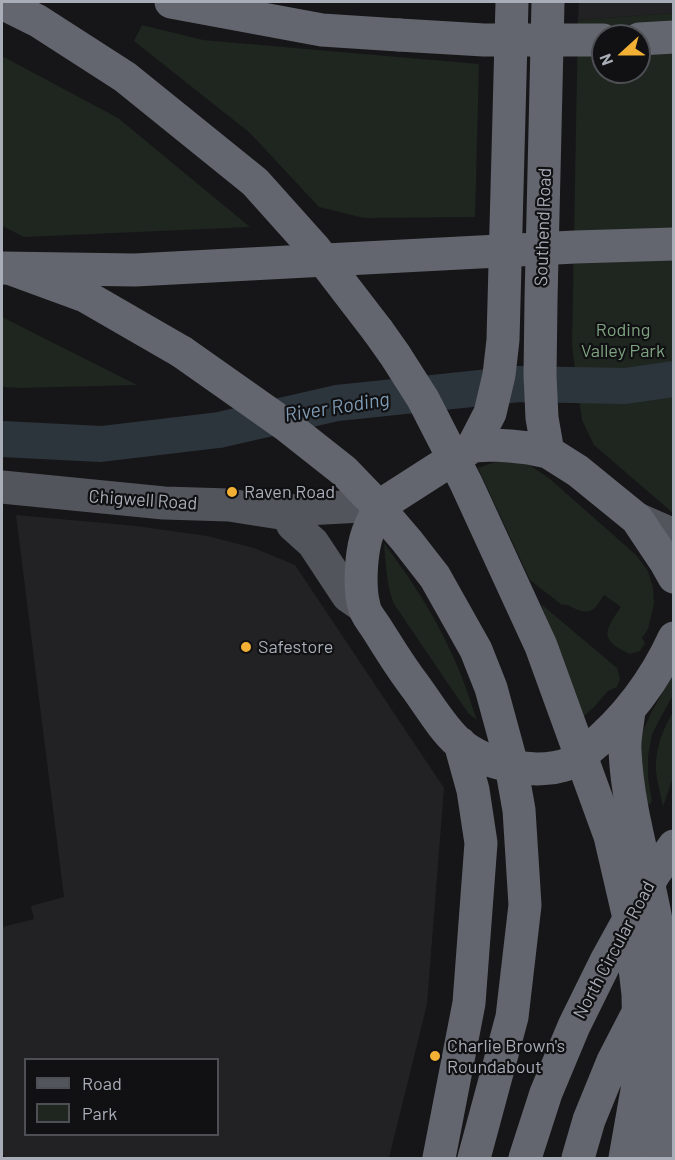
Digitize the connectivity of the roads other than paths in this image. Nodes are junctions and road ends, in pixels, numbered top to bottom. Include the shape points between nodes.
1 (171, 2) edge
2 (512, 2) edge
3 (548, 2) edge
4 (2, 3) edge
5 (674, 37) edge
6 (651, 38) edge
7 (591, 40) edge
8 (674, 244) edge
9 (2, 267) edge
10 (474, 446) junction
11 (548, 452) junction
12 (2, 487) edge
13 (381, 506) junction
14 (285, 511) junction
15 (638, 519) junction
16 (674, 535) edge
17 (674, 577) edge
18 (364, 607) junction
19 (674, 638) edge
20 (629, 710) junction
21 (459, 743) junction
22 (674, 846) edge
23 (674, 943) edge
24 (439, 1158) edge
25 (474, 1158) edge
26 (525, 1158) edge
27 (578, 1158) edge
28 (625, 1158) edge
29 (656, 1158) edge

1 - 7 highway, bridge via 322,30 484,40
2 - 10 highway, Southend Road via 503,340 490,413
3 - 11 highway, Southend Road via 540,375
4 - 28 highway, bridge via 38,21 125,77 255,182 315,249 423,399 541,646 610,836 629,918 638,994 638,1090
5 - 6 highway
8 - 9 highway, bridge via 135,270
9 - 25 highway, bridge via 85,296 182,352 344,471 435,577 476,650 509,754 519,810 525,905 512,1017
10 - 11 highway via 529,447
10 - 13 highway
11 - 15 highway
12 - 14 main road, Chigwell Road
13 - 14 main road, Chigwell Road
13 - 18 highway via 366,538 361,577
14 - 18 main road via 293,525 313,543 348,596
15 - 16 main road
15 - 17 highway
18 - 21 highway via 405,672
19 - 20 highway
20 - 21 highway via 572,762 544,769 493,762
20 - 29 highway via 625,749 631,808 658,932 664,980
21 - 24 highway via 473,790 481,843 469,1003
22 - 26 highway, North Circular Road, bridge via 606,961 574,1026
23 - 27 highway, bridge via 613,1061

